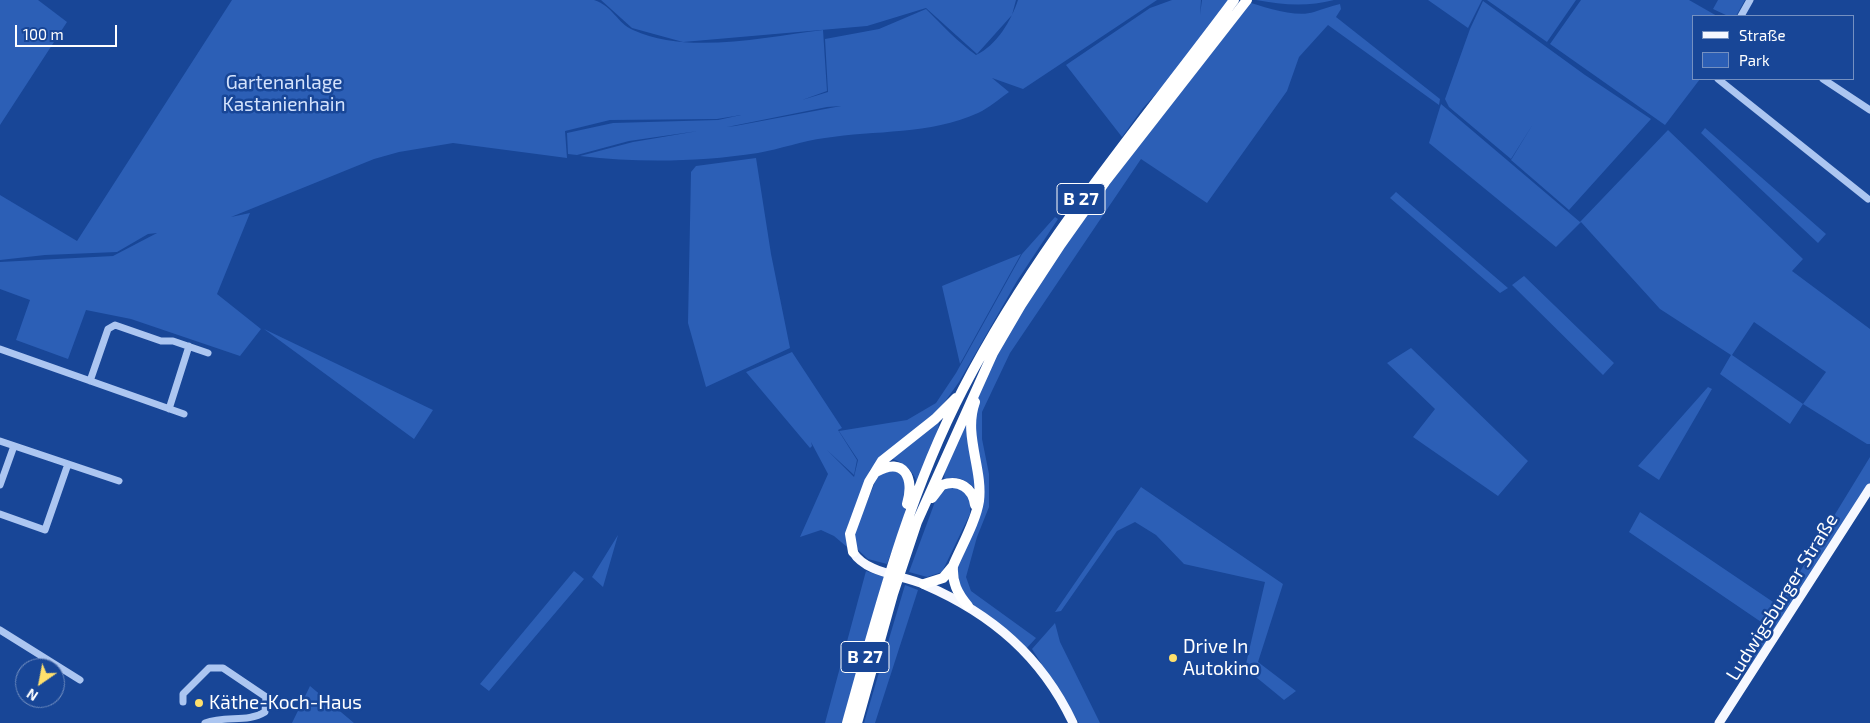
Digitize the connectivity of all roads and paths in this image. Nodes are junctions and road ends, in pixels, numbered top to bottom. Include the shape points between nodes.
1 (1234, 0) edge
2 (1247, 0) edge
3 (1750, 0) edge
4 (1742, 15) edge
5 (1223, 23) junction
6 (1719, 80) edge
7 (1825, 80) edge
8 (1870, 110) edge
9 (1868, 198) dead end
10 (189, 346) junction
11 (0, 349) edge
12 (208, 353) dead end
13 (982, 373) junction
14 (90, 381) junction
15 (962, 391) junction
16 (169, 409) junction
17 (184, 414) dead end
18 (0, 441) edge
19 (14, 446) junction
20 (68, 464) junction
21 (876, 472) junction
22 (119, 481) dead end
23 (0, 485) edge
24 (1870, 488) edge
25 (975, 512) junction
26 (0, 514) edge
27 (912, 520) junction
28 (853, 552) joint
29 (953, 566) junction
30 (924, 584) junction
31 (889, 592) junction
32 (968, 606) junction
33 (0, 630) edge
34 (80, 680) dead end
35 (183, 702) dead end
36 (205, 723) edge
37 (847, 723) edge
38 (857, 723) edge
39 (1073, 723) edge
40 (1719, 723) edge

1 - 5 highway, B 27
2 - 5 highway, B 27
3 - 4 street
5 - 13 highway, B 27 via 1061,244 1020,305
5 - 15 highway, B 27 via 1103,169 1052,239 1014,297
6 - 9 street
7 - 8 street
10 - 12 street
10 - 14 street via 161,341 115,325 108,328
10 - 16 street
11 - 14 street
13 - 25 highway, B 27 via 972,410 971,432 979,502
13 - 27 highway, B 27
14 - 16 street
15 - 21 highway, B 27 via 935,419 882,461
15 - 27 highway, B 27
16 - 17 street
18 - 19 street
19 - 20 street
19 - 23 street
20 - 22 street
20 - 26 street via 45,530
21 - 27 highway, B 27 via 890,466 898,466 905,472 910,488 906,508
21 - 28 highway, B 27 via 869,482 850,534
24 - 40 main road, Ludwigsburger Straße
25 - 27 highway, B 27 via 970,491 963,484 948,483 938,489 925,513
25 - 29 highway, B 27
27 - 31 highway, B 27
28 - 30 main road via 866,565
29 - 30 highway, B 27 via 943,578
29 - 32 highway via 955,586
30 - 32 main road
31 - 37 highway, B 27
31 - 38 highway, B 27
32 - 39 main road via 1025,650 1049,680
33 - 34 street
35 - 36 street via 183,694 209,668 224,668 266,697 265,712 257,718 223,718

